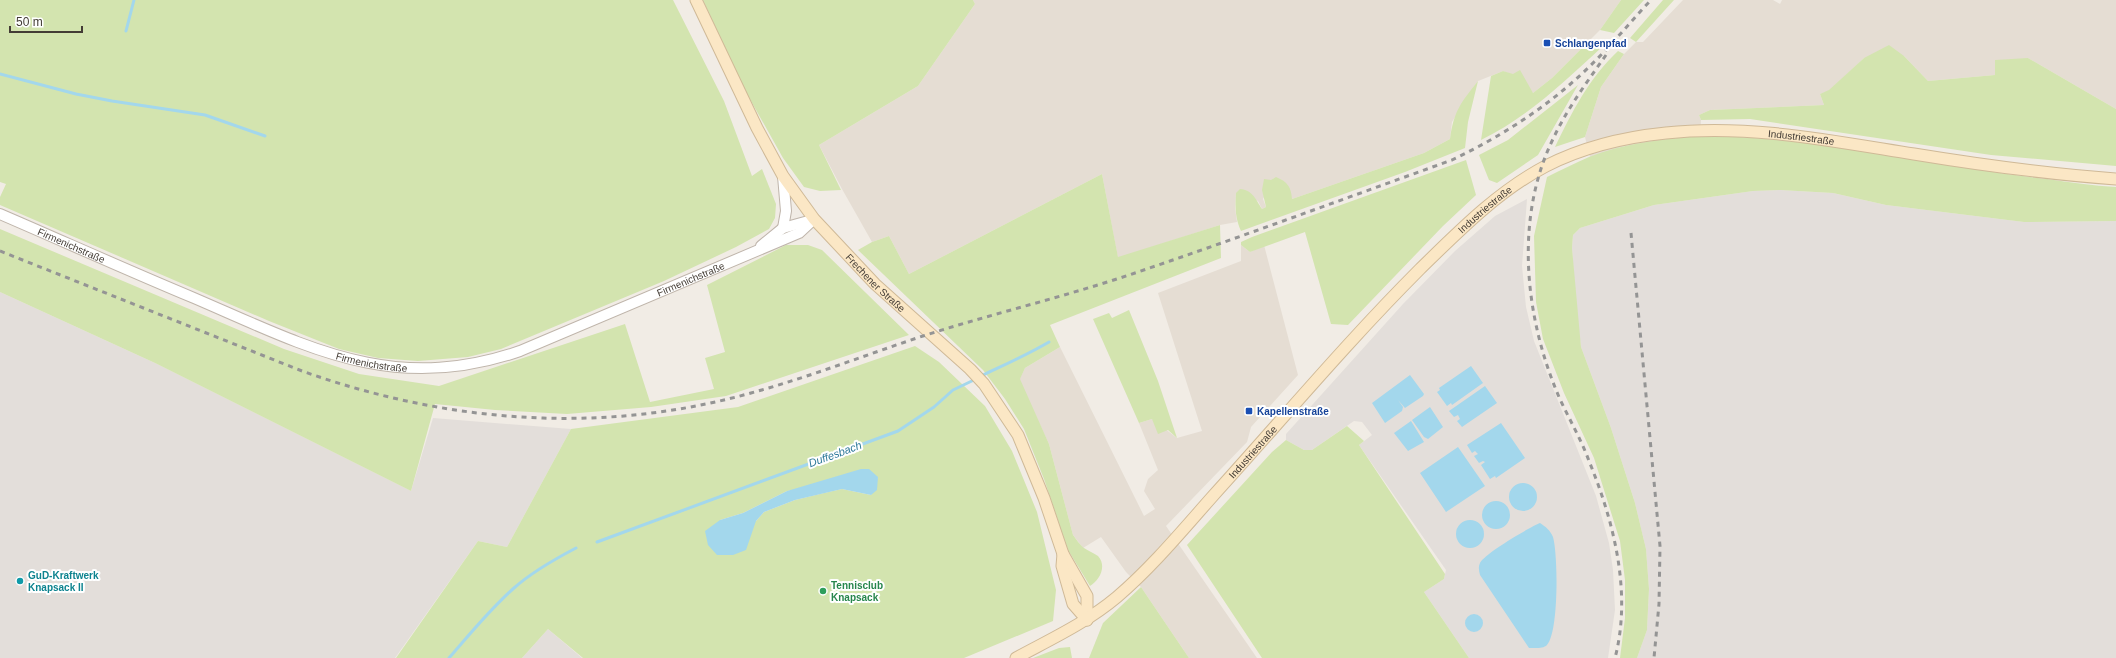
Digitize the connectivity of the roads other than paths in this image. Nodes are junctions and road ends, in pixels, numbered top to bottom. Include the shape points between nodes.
1 (696, 0) edge
2 (783, 176) junction
3 (2116, 179) edge
4 (0, 214) edge
5 (814, 219) junction
6 (783, 228) junction
7 (751, 254) junction
8 (1086, 620) junction
9 (1016, 658) edge

1 - 2 main road, Frechener Straße via 742,100
2 - 5 main road, Frechener Straße
2 - 6 street via 786,211
3 - 8 main road, Industriestraße via 1992,167 1811,138 1750,131 1698,130 1648,135 1592,148 1549,164 1490,203 1458,232 1388,301 1161,555 1117,597
4 - 7 street, Firmenichstraße via 312,348 376,366 408,369 464,366 503,357
5 - 6 street, Firmenichstraße
5 - 7 street, Firmenichstraße via 799,233
5 - 8 main road, Frechener Straße via 875,284 984,384 1018,435 1044,498 1062,554 1087,596
6 - 7 street, Firmenichstraße
8 - 9 main road, Industriestraße

